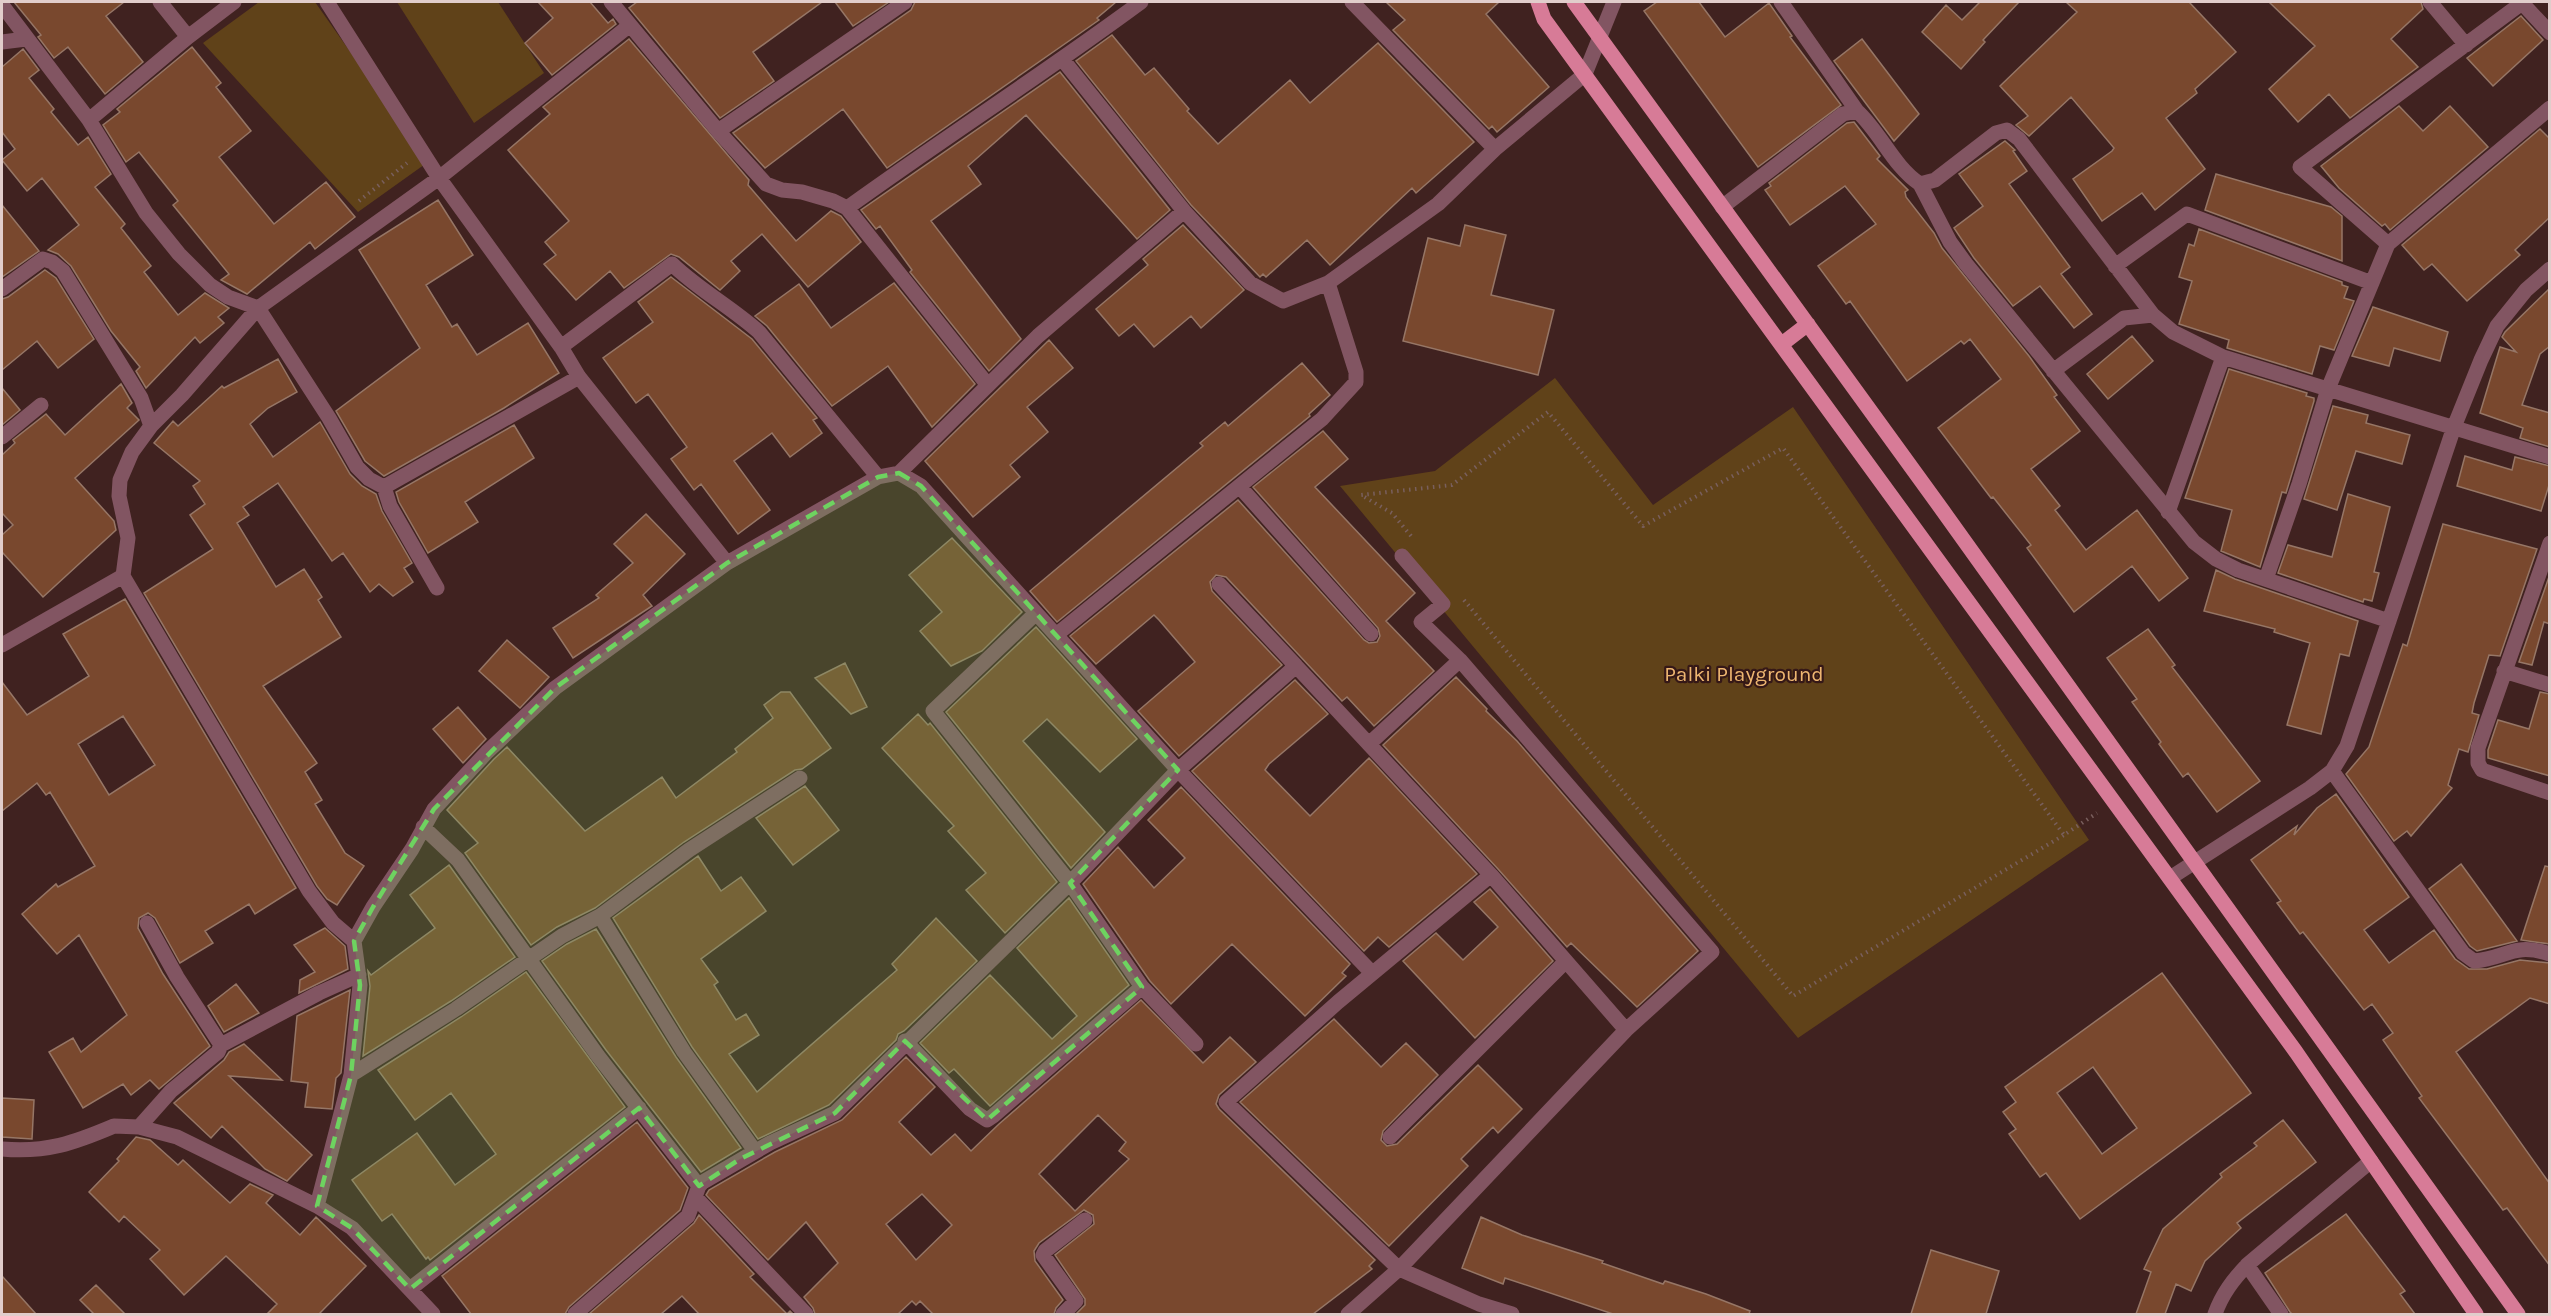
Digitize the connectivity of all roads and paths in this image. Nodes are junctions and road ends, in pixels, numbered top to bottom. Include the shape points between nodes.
1 (160, 2) edge
2 (234, 2) edge
3 (327, 2) edge
4 (905, 2) edge
5 (1141, 2) edge
6 (1352, 2) edge
7 (1538, 2) edge
8 (1574, 2) edge
9 (1614, 2) edge
10 (1781, 2) edge
11 (2430, 2) edge
12 (617, 3) edge
13 (2, 5) edge
14 (630, 25) junction
15 (2550, 33) edge
16 (1599, 36) junction
17 (188, 37) junction
18 (26, 39) junction
19 (2, 42) edge
20 (2466, 45) junction
21 (1063, 60) junction
22 (1585, 74) junction
23 (2550, 108) edge
24 (1857, 111) junction
25 (89, 120) junction
26 (718, 131) junction
27 (1495, 149) junction
28 (422, 152) junction
29 (439, 178) junction
30 (1920, 184) junction
31 (359, 201) dead end
32 (1722, 207) junction
33 (847, 208) junction
34 (1184, 211) junction
35 (2388, 244) junction
36 (2115, 266) junction
37 (2550, 269) edge
38 (1328, 283) junction
39 (2372, 283) junction
40 (2, 289) edge
41 (258, 308) junction
42 (2152, 315) junction
43 (1808, 324) junction
44 (1782, 344) junction
45 (561, 348) junction
46 (2223, 357) junction
47 (2053, 370) junction
48 (579, 377) junction
49 (987, 384) junction
50 (2328, 389) junction
51 (41, 405) dead end
52 (151, 426) junction
53 (2454, 427) junction
54 (2, 437) edge
55 (2550, 457) edge
56 (899, 472) junction
57 (878, 477) junction
58 (384, 487) junction
59 (1240, 487) junction
60 (2169, 512) junction
61 (1414, 541) dead end
62 (2550, 543) edge
63 (1402, 556) dead end
64 (727, 563) junction
65 (123, 576) junction
66 (2543, 578) edge
67 (2266, 579) junction
68 (1219, 584) dead end
69 (437, 588) dead end
70 (1460, 595) dead end
71 (1036, 613) junction
72 (2389, 621) junction
73 (1371, 633) dead end
74 (1056, 635) junction
75 (2, 645) edge
76 (1460, 660) junction
77 (1296, 666) junction
78 (2504, 671) junction
79 (2550, 685) edge
80 (1370, 743) junction
81 (1178, 770) junction
82 (2332, 771) junction
83 (800, 778) dead end
84 (2550, 793) edge
85 (2115, 802) junction
86 (423, 827) junction
87 (2064, 835) junction
88 (2195, 862) junction
89 (1491, 875) junction
90 (2170, 878) junction
91 (1070, 884) junction
92 (600, 916) junction
93 (147, 923) dead end
94 (354, 941) junction
95 (2550, 954) edge
96 (530, 960) junction
97 (1566, 961) junction
98 (1372, 973) junction
99 (359, 975) junction
100 (1142, 987) junction
101 (1626, 1030) junction
102 (906, 1041) junction
103 (1196, 1044) dead end
104 (221, 1045) junction
105 (351, 1075) junction
106 (639, 1108) junction
107 (139, 1127) junction
108 (1390, 1137) dead end
109 (2, 1149) edge
110 (755, 1151) junction
111 (2371, 1161) junction
112 (698, 1192) junction
113 (317, 1206) junction
114 (1085, 1220) dead end
115 (2247, 1265) junction
116 (1399, 1269) junction
117 (410, 1288) junction
118 (433, 1314) edge
119 (575, 1314) edge
120 (806, 1314) edge
121 (1063, 1314) edge
122 (1348, 1314) edge
123 (1512, 1314) edge
124 (2215, 1314) edge
125 (2281, 1314) edge
126 (2476, 1314) edge
127 (2518, 1314) edge

1 - 17 street
2 - 17 street
3 - 28 street
4 - 26 street
5 - 21 street
6 - 27 street
7 - 22 main road via 1544,19
8 - 16 main road
9 - 16 street
10 - 24 street
11 - 20 street
12 - 14 street
13 - 18 street
14 - 26 street
14 - 29 street
15 - 20 street via 2522,3
16 - 22 street
16 - 32 main road
17 - 25 street
18 - 19 street
18 - 25 street
20 - 35 street via 2300,167
21 - 33 street
21 - 34 street
22 - 27 street
22 - 44 main road
23 - 35 street
24 - 30 street via 1870,122 1908,177
24 - 32 street via 1843,114
25 - 41 street via 146,213 179,254 210,285 228,297
26 - 33 street via 766,184
27 - 38 street via 1438,204
28 - 29 street
28 - 31 path
29 - 41 street
29 - 45 street
30 - 36 street via 1935,180 1996,133 2007,130 2019,139
30 - 47 street via 1950,242
32 - 43 main road
33 - 49 street
34 - 38 street via 1250,283 1283,300
34 - 49 street
35 - 39 street
36 - 39 street via 2187,214
36 - 42 street
37 - 53 street via 2526,290 2497,326
38 - 59 street via 1356,382 1322,419
39 - 50 street
40 - 52 street via 43,259 63,271 141,398
41 - 52 street
41 - 58 street via 357,467
42 - 46 street via 2173,332
42 - 47 street via 2124,318
43 - 44 main road
43 - 88 main road
44 - 85 main road
45 - 48 street
45 - 57 street via 672,264 759,332
46 - 50 street
46 - 60 street
47 - 60 street
48 - 58 street
48 - 64 street
49 - 56 street
50 - 53 street
50 - 67 street
51 - 54 street
52 - 65 street via 132,452 120,480 119,496 128,538
53 - 55 street
53 - 72 street
56 - 57 street
56 - 71 street via 921,486
57 - 64 street
58 - 69 street via 390,506
59 - 73 street
59 - 74 street
60 - 67 street via 2194,542 2216,560
61 - 87 path via 1392,513 1360,495 1452,484 1548,412 1643,526 1783,448
62 - 66 street
63 - 76 street via 1443,604 1421,622
64 - 86 street via 555,688 487,752 434,809
65 - 75 street
65 - 94 street via 309,891 333,923
66 - 78 street
67 - 72 street
68 - 77 street
70 - 87 path via 1793,996
71 - 74 street
71 - 91 street via 933,711
72 - 82 street via 2347,746
74 - 81 street
76 - 80 street
76 - 101 street via 1712,952
77 - 80 street
77 - 81 street
78 - 79 street
78 - 84 street via 2478,748 2478,763 2482,770
80 - 89 street
81 - 91 street
81 - 98 street
82 - 88 street
82 - 95 street via 2463,953 2474,961 2527,948
83 - 92 street via 689,850
85 - 87 path
85 - 90 main road
86 - 94 street
86 - 96 street via 458,860
88 - 90 street
88 - 127 main road
89 - 97 street
89 - 98 street
90 - 111 main road
91 - 100 street
91 - 102 street
92 - 96 street via 562,936
92 - 110 street via 684,1053
93 - 104 street
94 - 99 street
96 - 105 street
96 - 106 street
97 - 101 street
97 - 108 street
98 - 116 street via 1226,1102
99 - 104 street
99 - 105 street
100 - 102 street via 987,1120 970,1108
100 - 103 street
101 - 116 street
102 - 110 street via 835,1113
104 - 107 street
105 - 113 street
106 - 112 street
106 - 117 street
107 - 109 street via 114,1126 58,1147 29,1152
107 - 113 street via 177,1137
110 - 112 street via 703,1182
111 - 115 street
111 - 126 main road
112 - 119 street via 688,1216
112 - 120 street
113 - 117 street via 352,1228
114 - 121 street via 1043,1255 1076,1301
115 - 124 street via 2220,1299
115 - 125 street
116 - 122 street
116 - 123 street
117 - 118 street

